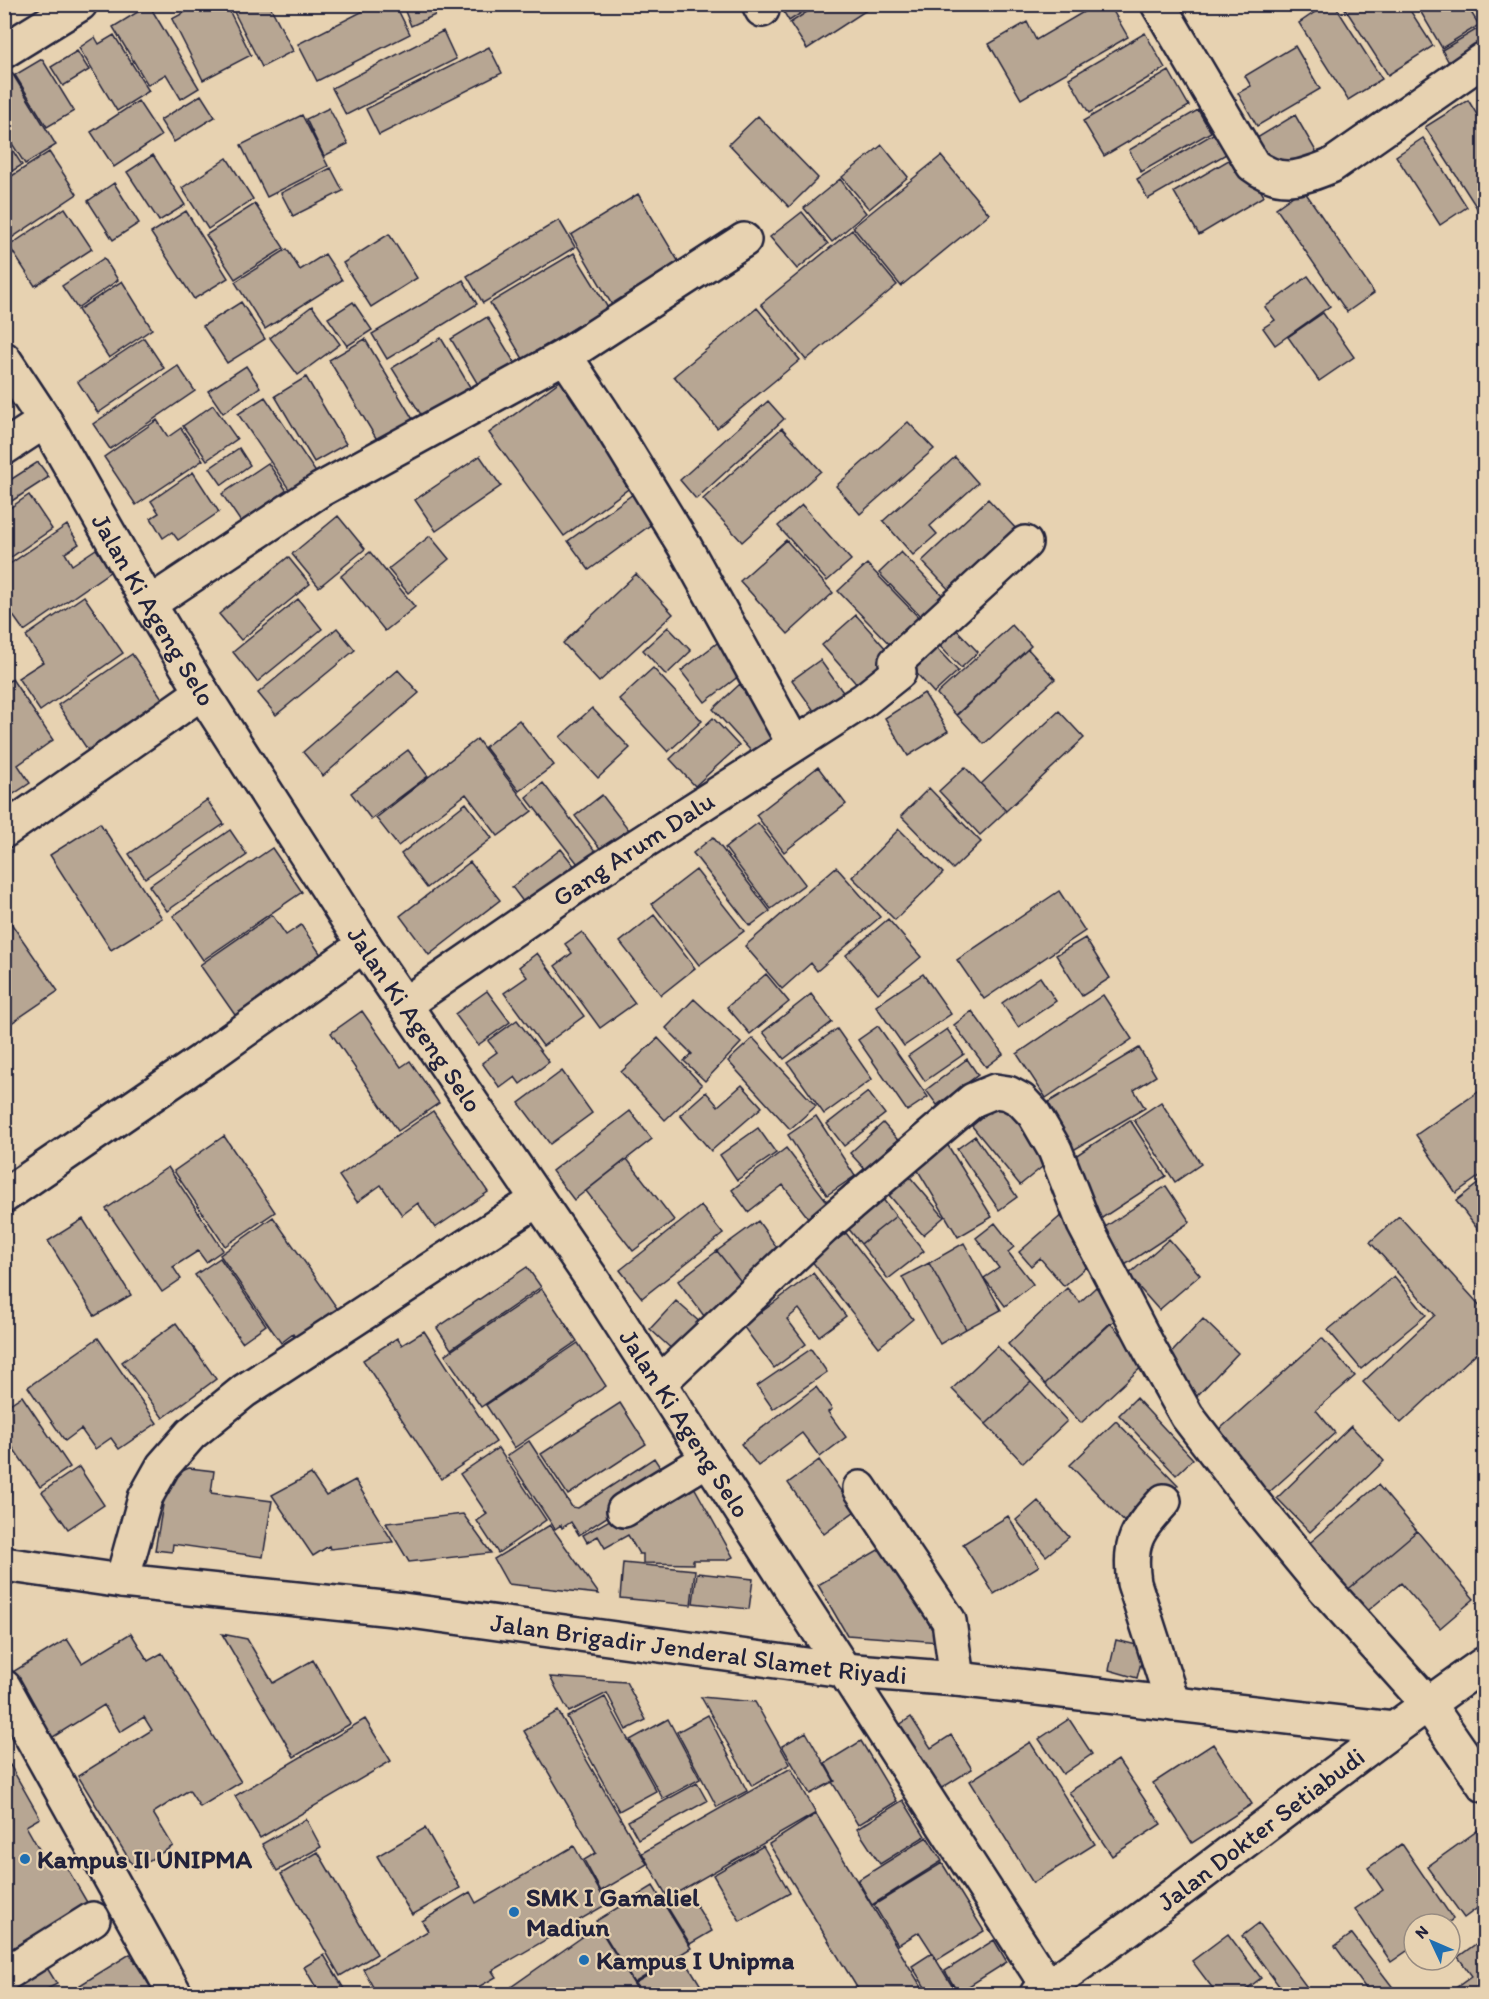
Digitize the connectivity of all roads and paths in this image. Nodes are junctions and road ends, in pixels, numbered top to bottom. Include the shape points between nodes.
1 (80, 4) edge
2 (1158, 4) edge
3 (4, 51) edge
4 (1485, 59) edge
5 (744, 240) dead end
6 (565, 356) junction
7 (4, 359) edge
8 (45, 421) junction
9 (4, 448) edge
10 (1024, 543) dead end
11 (149, 604) junction
12 (202, 692) junction
13 (794, 744) junction
14 (4, 831) edge
15 (364, 945) junction
16 (405, 1004) junction
17 (4, 1196) edge
18 (537, 1200) junction
19 (659, 1383) junction
20 (708, 1459) junction
21 (860, 1488) dead end
22 (1164, 1501) dead end
23 (624, 1510) dead end
24 (4, 1564) edge
25 (122, 1581) junction
26 (1485, 1664) edge
27 (843, 1670) junction
28 (957, 1679) junction
29 (4, 1687) edge
30 (1173, 1704) junction
31 (1428, 1704) junction
32 (1393, 1729) junction
33 (1485, 1785) edge
34 (93, 1920) dead end
35 (4, 1975) edge
36 (1042, 1991) edge
37 (175, 1995) edge

1 - 3 street
2 - 4 street via 1252,165 1266,175 1287,179 1331,166
5 - 6 street
6 - 11 street via 320,490
6 - 13 street via 685,547
7 - 8 street, Jalan Ki Ageng Selo
8 - 9 street
8 - 11 street, Jalan Ki Ageng Selo
10 - 13 street, Gang Arum Dalu via 896,662 899,672 864,700
11 - 12 street, Jalan Ki Ageng Selo
12 - 14 street
12 - 15 street, Jalan Ki Ageng Selo
13 - 16 street, Gang Arum Dalu via 601,869
15 - 16 street, Jalan Ki Ageng Selo
15 - 17 street
16 - 18 street, Jalan Ki Ageng Selo
18 - 19 street, Jalan Ki Ageng Selo
18 - 25 street via 244,1391 191,1434 164,1466 145,1498
19 - 20 street, Jalan Ki Ageng Selo
19 - 31 street via 824,1227 964,1107 994,1091 1008,1093 1034,1114 1055,1150 1084,1224 1187,1416 1325,1589
20 - 23 street
20 - 27 street, Jalan Ki Ageng Selo
21 - 28 street via 949,1621
22 - 30 street via 1133,1541 1131,1562 1134,1583
24 - 25 street, Jalan Brigadir Jenderal Slamet Riyadi
25 - 27 street, Jalan Brigadir Jenderal Slamet Riyadi via 403,1610
26 - 31 street, Jalan Dokter Setiabudi
27 - 28 street, Jalan Brigadir Jenderal Slamet Riyadi
27 - 36 street, Jalan Ki Ageng Selo
28 - 30 street, Jalan Brigadir Jenderal Slamet Riyadi
29 - 37 street
30 - 32 street, Jalan Brigadir Jenderal Slamet Riyadi
31 - 32 street, Jalan Dokter Setiabudi
31 - 33 street
32 - 36 street, Jalan Dokter Setiabudi
34 - 35 street

